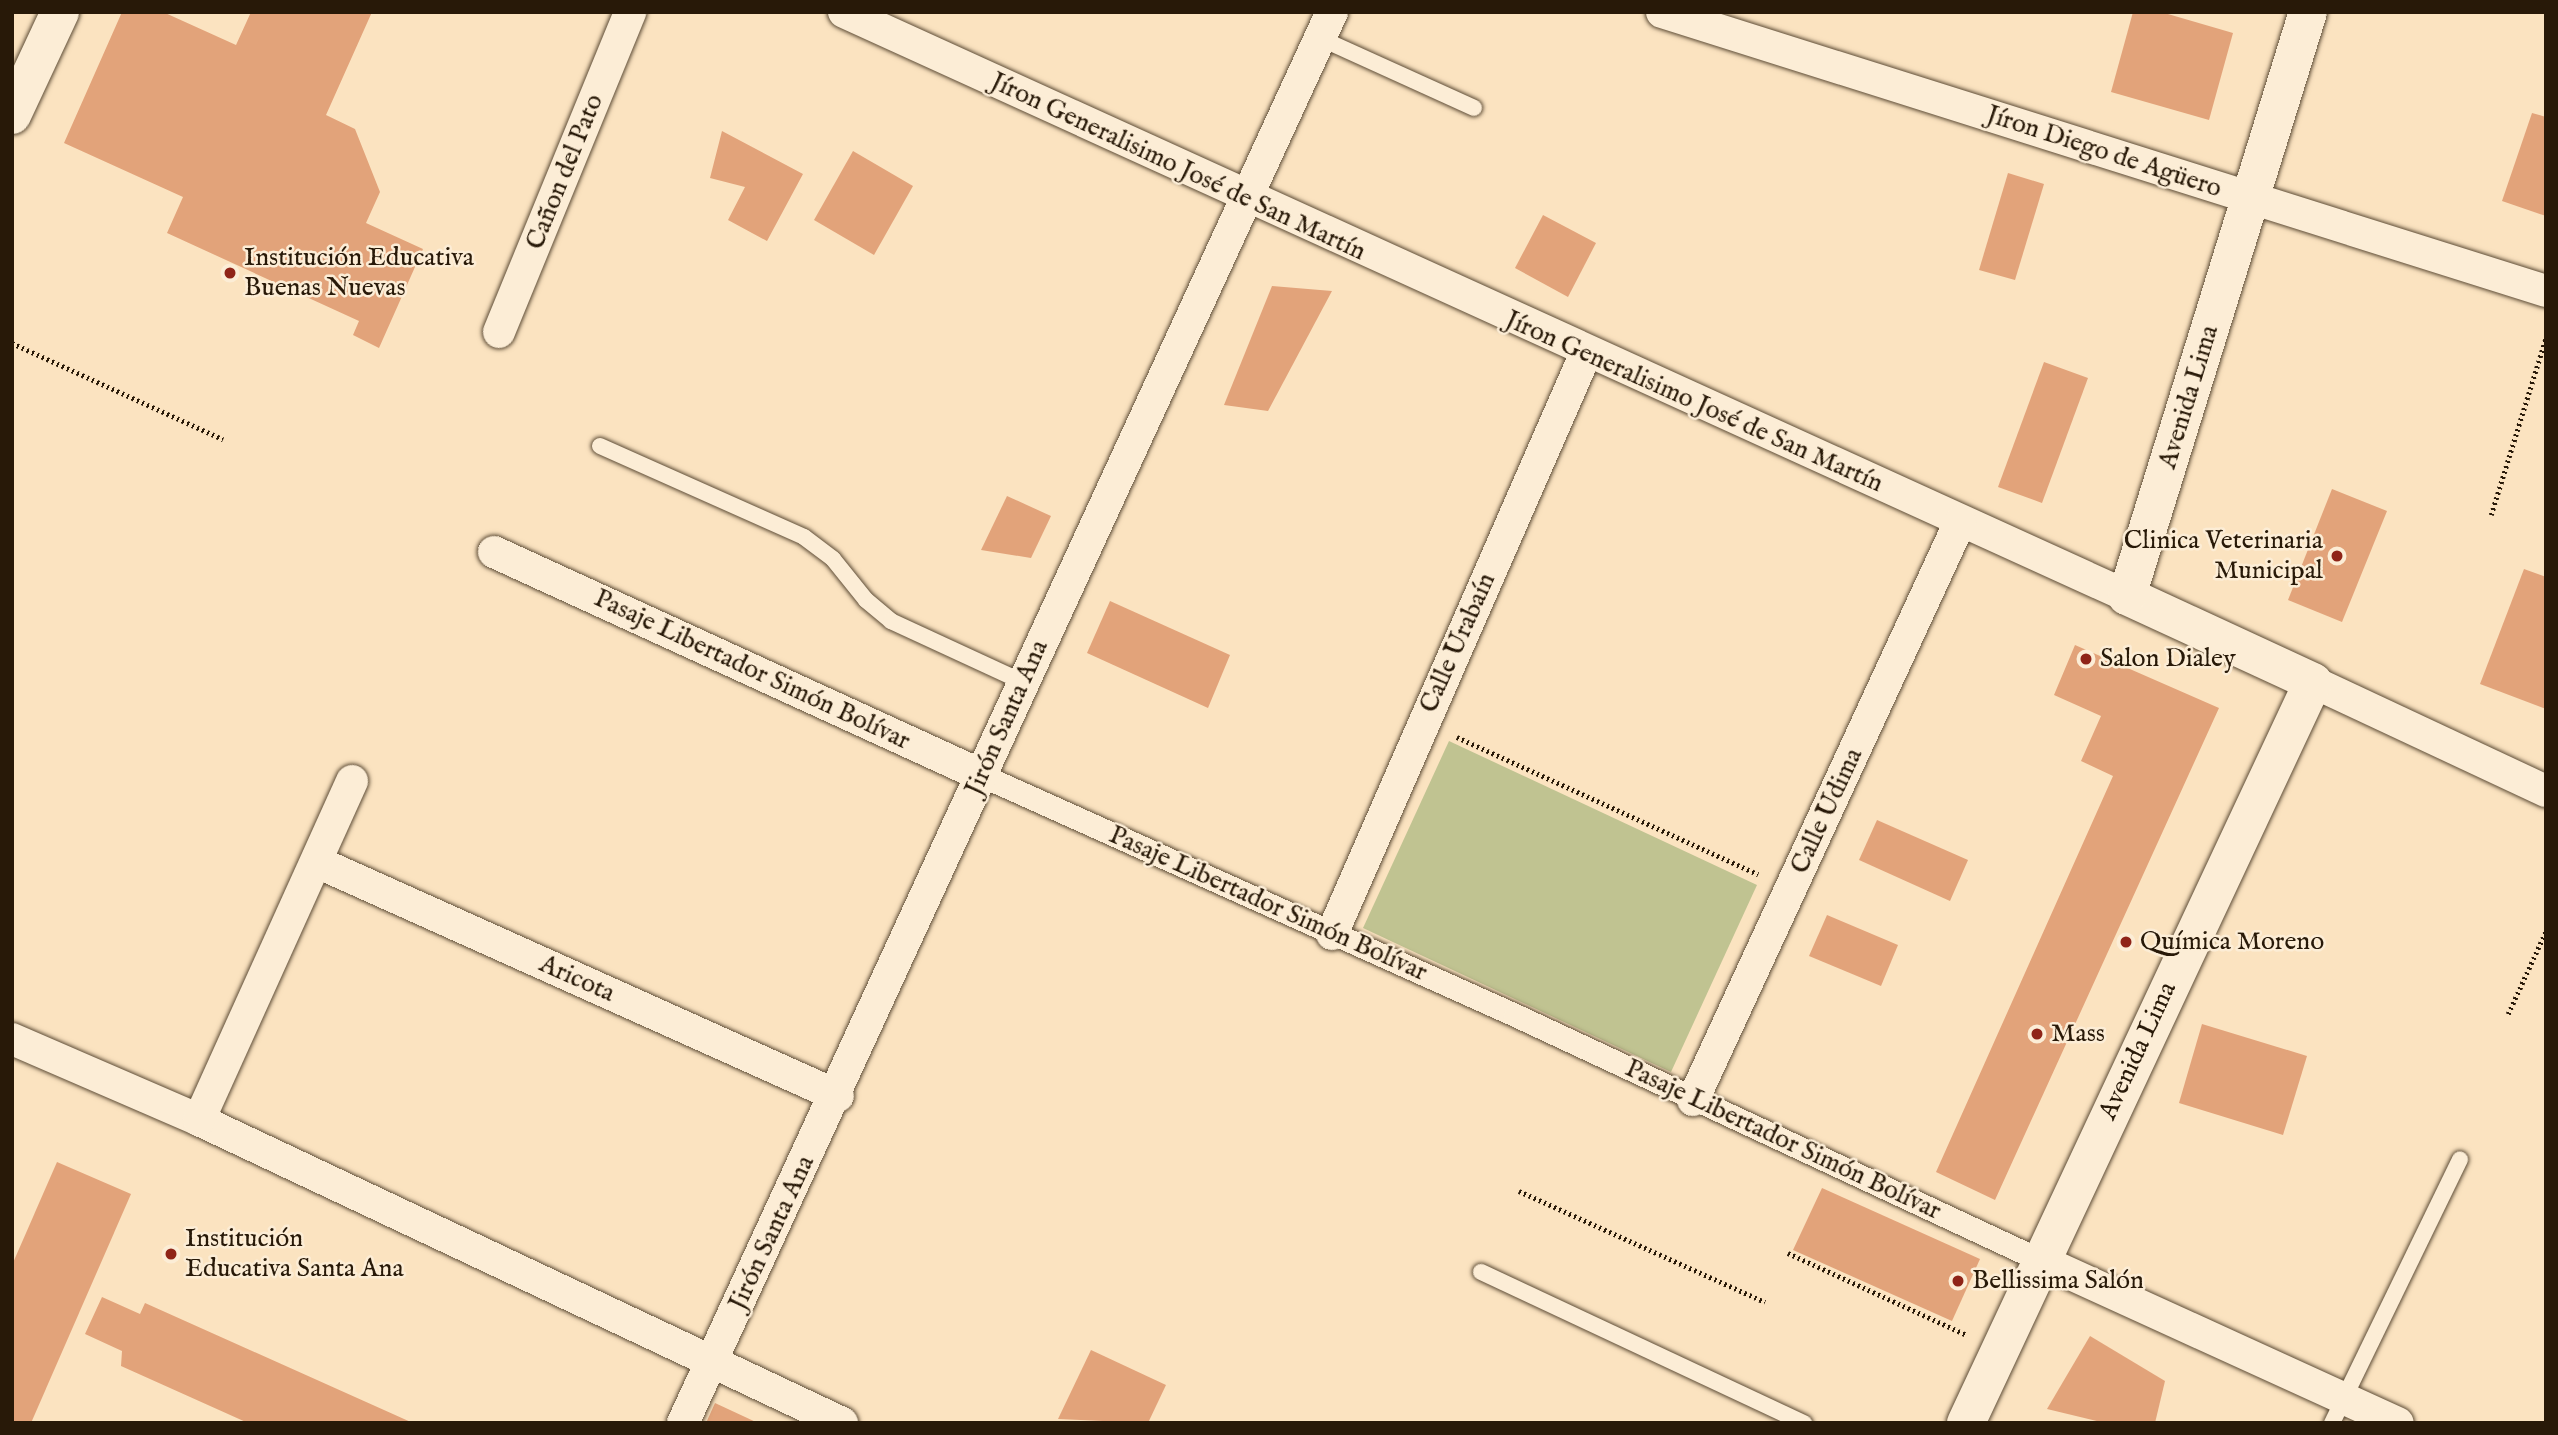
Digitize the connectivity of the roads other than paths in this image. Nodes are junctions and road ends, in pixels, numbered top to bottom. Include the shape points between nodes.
1 (60, 12) edge
2 (630, 12) edge
3 (844, 12) edge
4 (1662, 12) edge
5 (2308, 12) edge
6 (1326, 25) edge
7 (1474, 108) dead end
8 (12, 115) edge
9 (2250, 198) junction
10 (1244, 199) junction
11 (2546, 290) edge
12 (499, 332) dead end
13 (1586, 353) junction
14 (600, 446) dead end
15 (1960, 522) junction
16 (494, 551) dead end
17 (2127, 596) junction
18 (1023, 682) junction
19 (2313, 682) junction
20 (981, 775) junction
21 (352, 781) dead end
22 (2546, 791) edge
23 (317, 862) junction
24 (1332, 934) junction
25 (12, 1039) edge
26 (838, 1096) junction
27 (1693, 1100) junction
28 (199, 1120) junction
29 (2460, 1159) dead end
30 (2040, 1260) junction
31 (1481, 1272) dead end
32 (711, 1362) junction
33 (2338, 1410) edge
34 (683, 1423) edge
35 (842, 1423) edge
36 (1804, 1423) edge
37 (1966, 1423) edge
38 (2398, 1423) edge

1 - 8 street
2 - 12 street, Cañon del Pato
3 - 10 street, Jíron Generalisimo José de San Martín
4 - 9 street, Jíron Diego de Agüero
5 - 9 street, Avenida Lima
6 - 7 lane
6 - 10 street, Jirón Santa Ana
9 - 11 street, Jíron Diego de Agüero
9 - 17 street, Avenida Lima
10 - 13 street, Jíron Generalisimo José de San Martín
10 - 18 street, Jirón Santa Ana
13 - 15 street, Jíron Generalisimo José de San Martín
13 - 24 street, Calle Urabaín
14 - 18 lane via 804,537 833,559 866,600 891,621
15 - 17 street, Jíron Generalisimo José de San Martín
15 - 27 street, Calle Udima
16 - 20 street, Pasaje Libertador Simón Bolívar
17 - 19 street, Jíron Generalisimo José de San Martín
18 - 20 street, Jirón Santa Ana
19 - 22 street, Jíron Generalisimo José de San Martín
19 - 30 street, Avenida Lima
20 - 24 street, Pasaje Libertador Simón Bolívar
20 - 26 street, Jirón Santa Ana
21 - 23 street
23 - 26 street, Aricota
23 - 28 street
24 - 27 street, Pasaje Libertador Simón Bolívar
25 - 28 street
26 - 32 street, Jirón Santa Ana
27 - 30 street, Pasaje Libertador Simón Bolívar
28 - 32 street
29 - 33 lane
30 - 33 street
30 - 37 street, Avenida Lima
31 - 36 lane
32 - 34 street, Jirón Santa Ana
32 - 35 street
33 - 38 street

